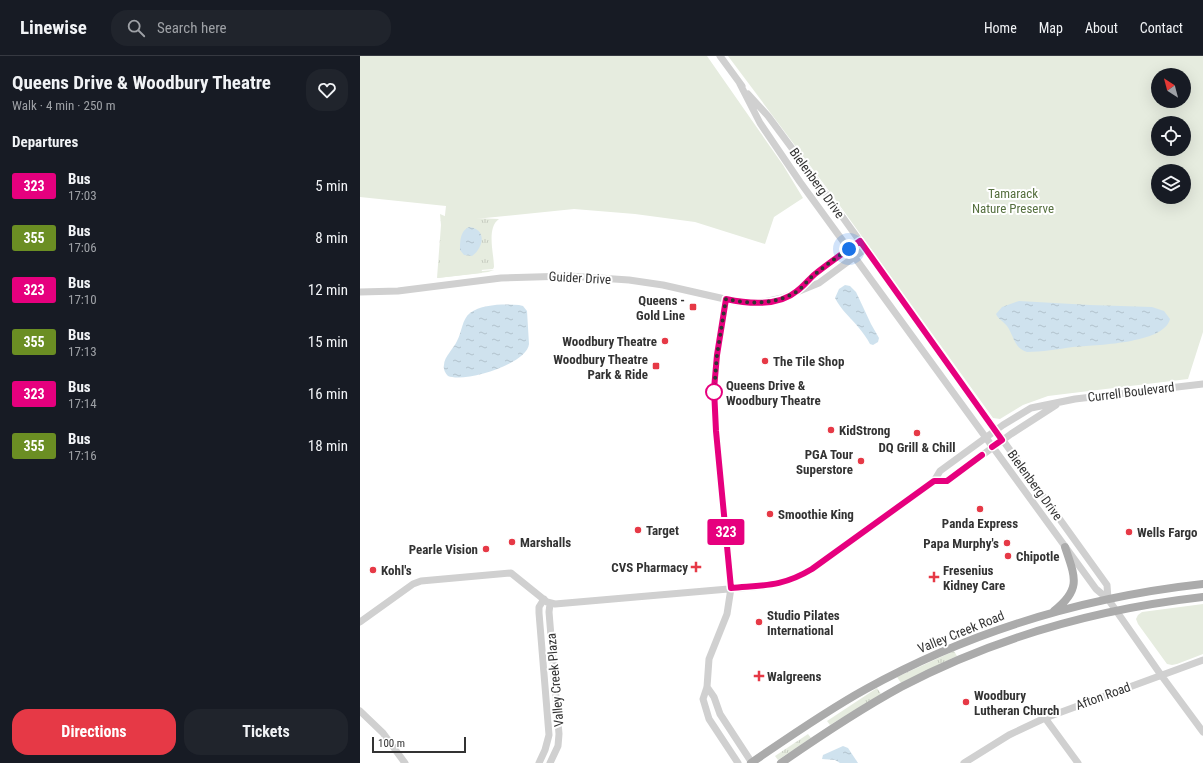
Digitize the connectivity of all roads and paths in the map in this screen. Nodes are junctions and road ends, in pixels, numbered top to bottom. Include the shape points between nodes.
1 (720, 56) edge
2 (740, 84) junction
3 (860, 241) junction
4 (849, 249) junction
5 (865, 249) junction
6 (855, 257) junction
7 (360, 292) edge
8 (797, 292) junction
9 (726, 299) junction
10 (1203, 384) edge
11 (1059, 403) junction
12 (996, 430) junction
13 (985, 438) junction
14 (1002, 440) junction
15 (992, 447) junction
16 (934, 481) junction
17 (1065, 547) junction
18 (1203, 584) edge
19 (731, 588) junction
20 (1203, 597) edge
21 (544, 599) junction
22 (1108, 599) junction
23 (550, 604) junction
24 (1116, 610) junction
25 (1052, 613) junction
26 (360, 622) edge
27 (1203, 660) edge
28 (1161, 675) junction
29 (707, 687) junction
30 (360, 711) edge
31 (1045, 718) junction
32 (1203, 732) edge
33 (404, 763) edge
34 (539, 763) edge
35 (550, 763) edge
36 (738, 763) edge
37 (752, 763) edge
38 (781, 763) edge
39 (964, 763) edge
40 (1078, 763) edge

1 - 2 street, Bielenberg Drive
2 - 3 street, Bielenberg Drive via 780,132
2 - 4 street, Bielenberg Drive via 760,123
3 - 4 street, Guider Drive
3 - 5 street, Bielenberg Drive
4 - 6 street, Bielenberg Drive
4 - 8 street, Guider Drive via 813,275
5 - 6 street, Guider Drive
5 - 12 street, Bielenberg Drive
6 - 8 street, Guider Drive via 819,282
6 - 13 street, Bielenberg Drive
7 - 9 street, Guider Drive via 398,291 501,278 569,276 629,280
8 - 9 street, Guider Drive via 765,302 750,303
9 - 19 street via 716,360 714,396
10 - 11 street, Currell Boulevard
11 - 12 street, Currell Boulevard via 1031,408
11 - 14 street, Currell Boulevard
12 - 13 street, Currell Boulevard
12 - 14 street, Bielenberg Drive
13 - 15 street, Bielenberg Drive
13 - 16 street, Currell Boulevard via 940,471
14 - 15 street, Currell Boulevard
14 - 22 street, Bielenberg Drive via 1107,585
15 - 16 street, Currell Boulevard via 947,481
15 - 17 street, Bielenberg Drive
16 - 19 street, Currell Boulevard via 798,577 774,584
17 - 22 street, Bielenberg Drive via 1096,589
17 - 25 main road via 1074,580 1073,588 1066,600
18 - 22 main road, Valley Creek Road
19 - 23 street, Currell Boulevard
19 - 29 street via 727,614 708,659
20 - 24 main road, Valley Creek Road
21 - 23 street
21 - 26 street via 510,573 421,581
21 - 34 street, Valley Creek Plaza via 539,607 539,613 549,735 546,750
22 - 24 street, Bielenberg Drive
22 - 25 main road, Valley Creek Road
23 - 35 street, Valley Creek Plaza via 559,734 558,746
24 - 28 street, Bielenberg Drive
24 - 38 main road, Valley Creek Road via 1020,636 946,665 863,709
25 - 37 main road, Valley Creek Road via 1011,625 927,658 828,712
27 - 28 street, Afton Road
28 - 31 street, Afton Road
28 - 32 street, Bielenberg Drive
29 - 36 street via 703,699 705,709 714,728
29 - 37 street via 720,714
30 - 33 street via 385,736
31 - 39 street, Afton Road via 1000,740
31 - 40 street

